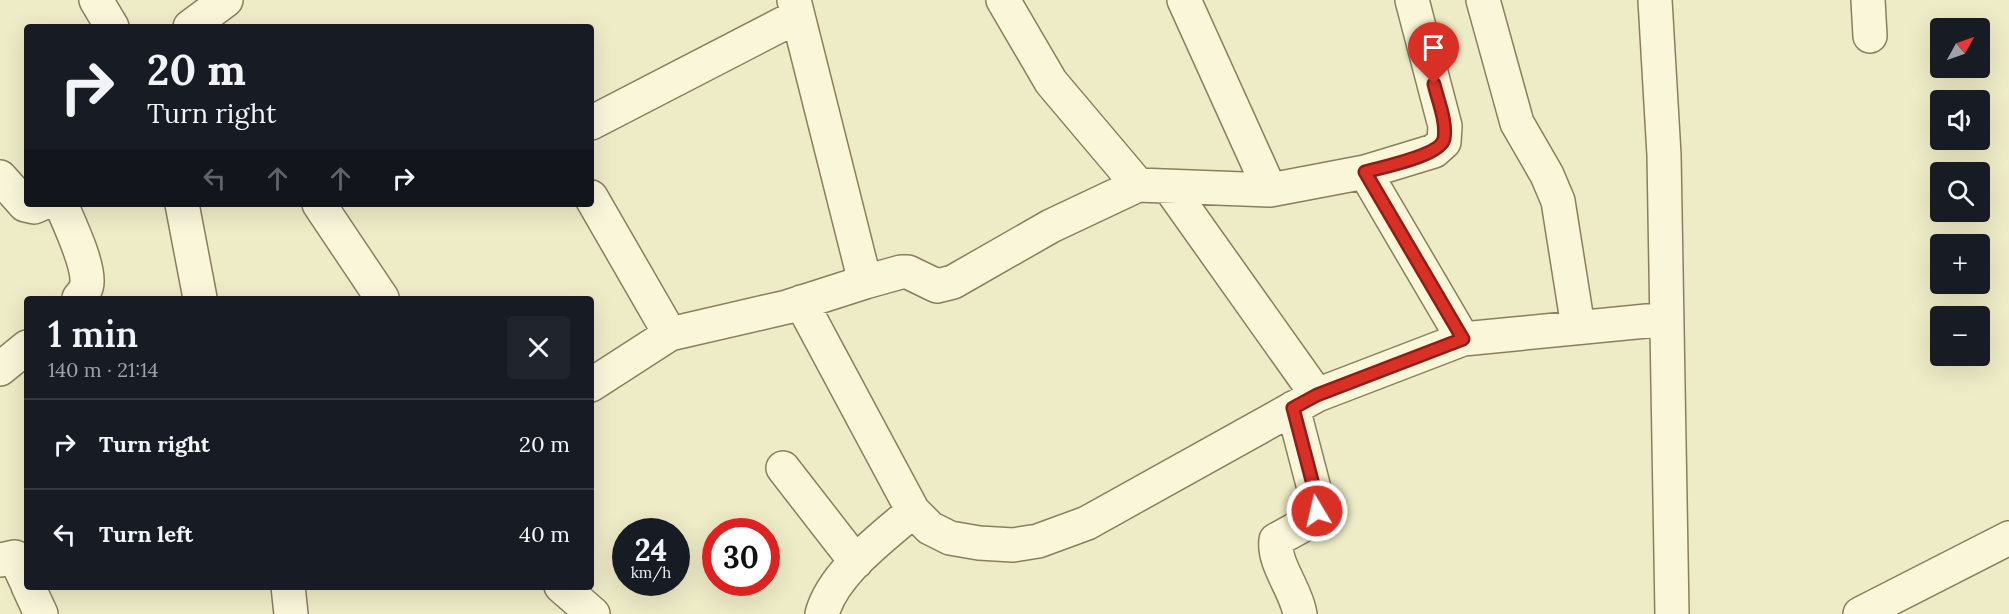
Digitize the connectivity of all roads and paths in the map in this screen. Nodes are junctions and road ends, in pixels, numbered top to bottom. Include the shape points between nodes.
1 (96, 0) edge
2 (226, 0) edge
3 (1003, 0) edge
4 (1184, 0) edge
5 (1412, 0) edge
6 (1483, 0) edge
7 (1655, 0) edge
8 (1868, 0) edge
9 (796, 8) edge
10 (110, 24) edge
11 (194, 24) edge
12 (1870, 36) dead end
13 (594, 121) edge
14 (1365, 172) junction
15 (0, 177) edge
16 (1138, 185) junction
17 (1170, 188) junction
18 (1270, 190) junction
19 (594, 202) edge
20 (24, 204) edge
21 (62, 207) edge
22 (183, 207) edge
23 (321, 207) edge
24 (865, 282) junction
25 (81, 296) edge
26 (200, 296) edge
27 (381, 296) edge
28 (801, 302) junction
29 (1667, 319) junction
30 (1578, 327) junction
31 (670, 334) junction
32 (1463, 339) junction
33 (24, 349) edge
34 (0, 369) edge
35 (594, 383) edge
36 (1305, 401) junction
37 (783, 468) dead end
38 (913, 511) junction
39 (2009, 538) edge
40 (856, 562) junction
41 (30, 590) edge
42 (288, 590) edge
43 (566, 590) edge
44 (41, 614) edge
45 (291, 614) edge
46 (593, 614) edge
47 (822, 614) edge
48 (1300, 614) edge
49 (1672, 614) edge
50 (1860, 614) edge

1 - 10 street
2 - 11 street
3 - 16 street via 1051,82
4 - 18 street
5 - 14 street via 1445,126 1444,142 1434,152
6 - 30 street via 1517,123 1558,201
7 - 29 street via 1664,155
8 - 12 street
9 - 13 street
9 - 24 street
14 - 18 street
14 - 32 street
15 - 20 street
16 - 17 street
16 - 24 street via 1051,226 953,282 937,286 908,272
17 - 18 street
17 - 36 street
19 - 31 street
21 - 25 street via 85,268 86,290
22 - 26 street
23 - 27 street
24 - 28 street
28 - 31 street
28 - 38 street
29 - 30 street
29 - 49 street
30 - 32 street
31 - 35 street
32 - 36 street
33 - 34 street
36 - 38 street via 1087,523 1038,541 1013,545 950,538 930,528
36 - 48 street via 1317,511 1305,524 1276,540 1274,551
37 - 40 street
38 - 40 street
39 - 50 street
40 - 47 street via 840,580
41 - 44 street
42 - 45 street
43 - 46 street

